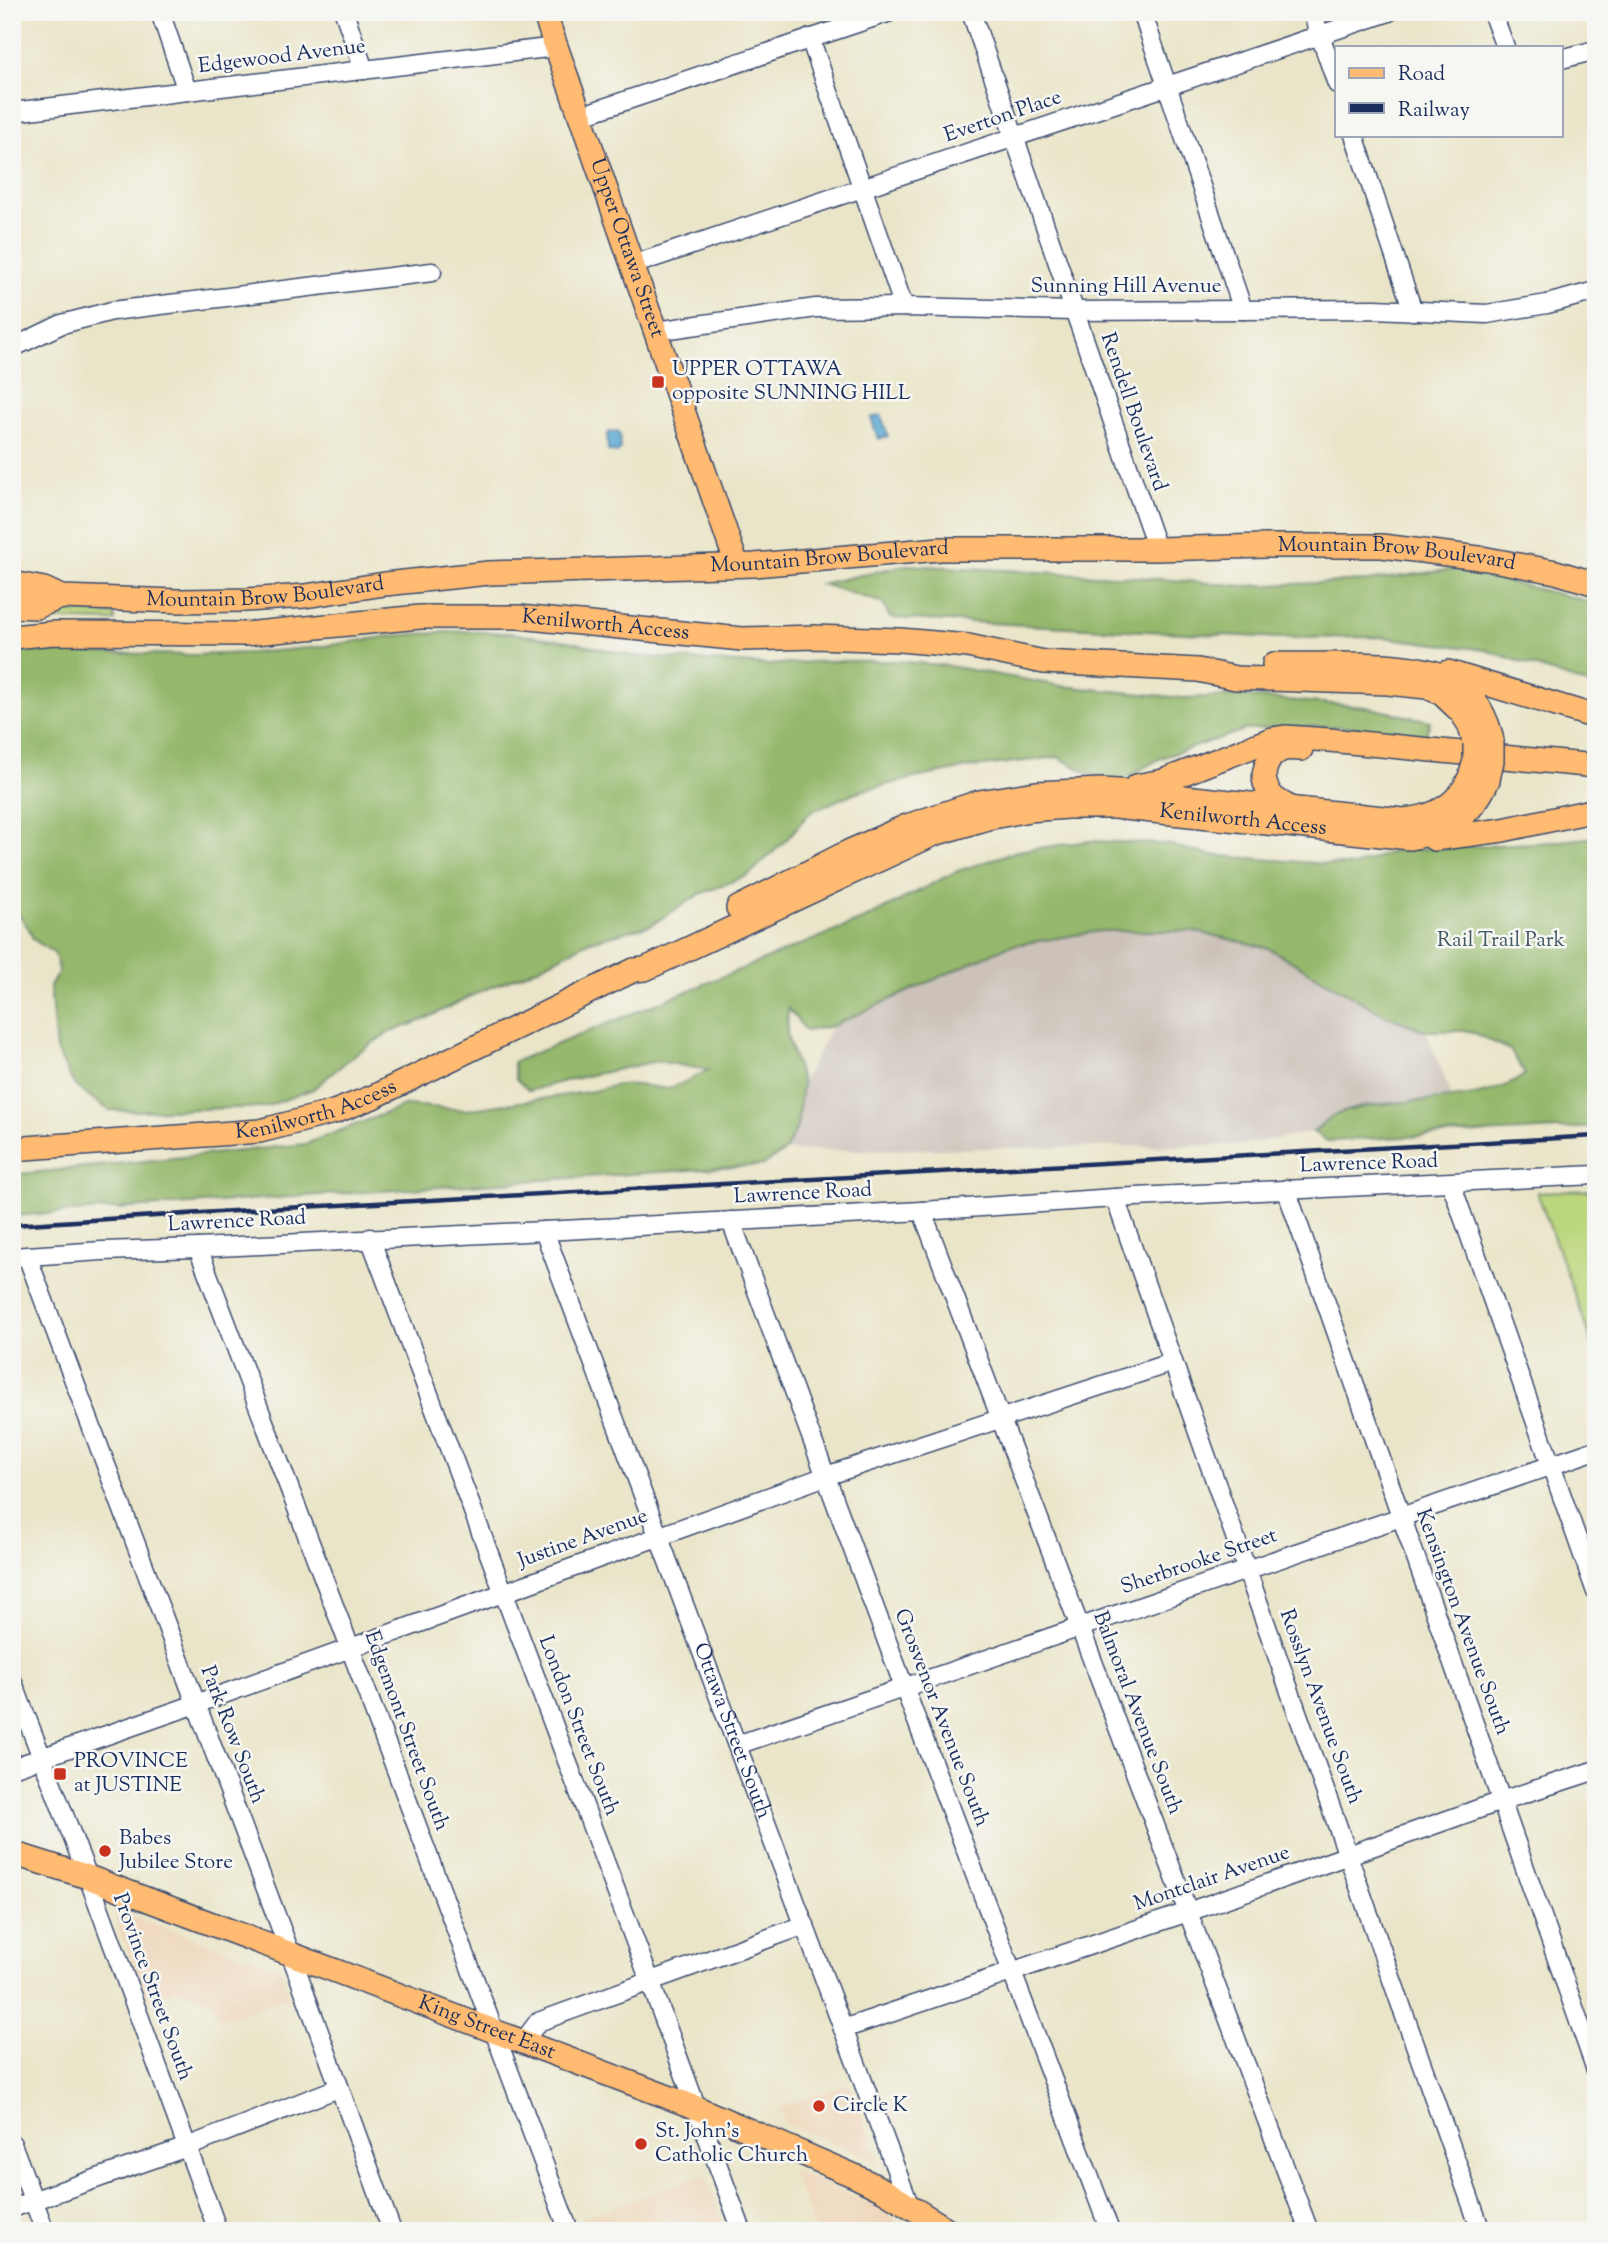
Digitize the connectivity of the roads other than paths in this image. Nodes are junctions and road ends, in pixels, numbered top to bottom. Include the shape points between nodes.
1 (160, 12) edge
2 (344, 12) edge
3 (544, 12) edge
4 (890, 12) edge
5 (971, 12) edge
6 (1142, 12) edge
7 (1312, 12) edge
8 (1389, 12) edge
9 (1492, 12) edge
10 (1320, 35) junction
11 (810, 38) junction
12 (1505, 46) edge
13 (556, 47) junction
14 (1596, 50) edge
15 (1562, 59) edge
16 (364, 70) junction
17 (1335, 77) edge
18 (1167, 85) junction
19 (187, 91) junction
20 (12, 112) edge
21 (580, 116) junction
22 (1354, 136) edge
23 (1014, 138) junction
24 (863, 187) junction
25 (632, 265) junction
26 (432, 272) dead end
27 (1596, 291) edge
28 (904, 307) junction
29 (1243, 310) junction
30 (1074, 311) junction
31 (1413, 311) junction
32 (656, 331) junction
33 (12, 348) edge
34 (1157, 549) junction
35 (737, 565) junction
36 (12, 583) edge
37 (1596, 584) edge
38 (61, 597) junction
39 (12, 606) edge
40 (12, 637) edge
41 (1383, 665) junction
42 (1198, 670) junction
43 (1596, 717) edge
44 (1483, 742) junction
45 (1596, 766) edge
46 (1596, 778) edge
47 (1479, 779) junction
48 (1100, 790) junction
49 (1292, 808) junction
50 (1596, 810) edge
51 (1410, 838) junction
52 (634, 970) junction
53 (12, 1149) edge
54 (1596, 1175) edge
55 (1451, 1183) junction
56 (1286, 1189) junction
57 (1115, 1198) junction
58 (922, 1211) junction
59 (732, 1221) junction
60 (544, 1231) junction
61 (370, 1238) junction
62 (198, 1248) junction
63 (19, 1257) edge
64 (1173, 1362) junction
65 (1001, 1417) junction
66 (1596, 1450) edge
67 (1552, 1465) junction
68 (826, 1476) junction
69 (1401, 1517) junction
70 (659, 1536) junction
71 (1247, 1570) junction
72 (503, 1592) junction
73 (1596, 1592) edge
74 (1080, 1626) junction
75 (351, 1647) junction
76 (12, 1680) edge
77 (904, 1687) junction
78 (196, 1704) junction
79 (737, 1745) junction
80 (41, 1758) junction
81 (12, 1768) edge
82 (1596, 1770) edge
83 (1501, 1801) junction
84 (12, 1853) edge
85 (1349, 1855) junction
86 (88, 1877) junction
87 (1188, 1912) junction
88 (805, 1925) junction
89 (291, 1955) junction
90 (1013, 1971) junction
91 (650, 1982) junction
92 (843, 2029) junction
93 (495, 2032) junction
94 (1591, 2041) edge
95 (523, 2042) junction
96 (1596, 2070) edge
97 (338, 2088) junction
98 (697, 2108) junction
99 (12, 2144) edge
100 (187, 2147) junction
101 (33, 2200) junction
102 (910, 2207) junction
103 (12, 2208) edge
104 (45, 2231) edge
105 (218, 2231) edge
106 (392, 2231) edge
107 (569, 2231) edge
108 (742, 2231) edge
109 (919, 2231) edge
110 (950, 2231) edge
111 (1110, 2231) edge
112 (1309, 2231) edge
113 (1481, 2231) edge

1 - 19 street
2 - 16 street
3 - 13 main road, Upper Ottawa Street
4 - 11 street
5 - 23 street, Rendell Boulevard
6 - 18 street
7 - 10 street
8 - 10 street, Everton Place
9 - 12 street
10 - 17 street
10 - 18 street, Everton Place
11 - 21 street
11 - 24 street
13 - 16 street, Edgewood Avenue
13 - 21 main road, Upper Ottawa Street
14 - 15 street
16 - 19 street, Edgewood Avenue
18 - 23 street, Everton Place
18 - 29 street
19 - 20 street, Edgewood Avenue
21 - 25 main road, Upper Ottawa Street
22 - 31 street
23 - 24 street, Everton Place
23 - 30 street, Rendell Boulevard
24 - 25 street, Everton Place
24 - 28 street
25 - 32 main road, Upper Ottawa Street
26 - 33 street via 112,311 62,324
27 - 31 street, Sunning Hill Avenue via 1487,314
28 - 30 street, Sunning Hill Avenue
28 - 32 street, Sunning Hill Avenue via 816,308
29 - 30 street, Sunning Hill Avenue
29 - 31 street, Sunning Hill Avenue
30 - 34 street, Rendell Boulevard
32 - 35 main road, Upper Ottawa Street
34 - 35 main road, Mountain Brow Boulevard via 940,549
34 - 37 main road, Mountain Brow Boulevard via 1382,546 1487,559
35 - 38 main road, Mountain Brow Boulevard via 489,573 246,600
36 - 38 main road, Mountain Brow Boulevard
38 - 39 main road, Mountain Brow Boulevard via 36,607
40 - 42 main road, Kenilworth Access via 245,634 420,617 519,617 742,639 900,640 968,646 1044,662
41 - 42 main road, Kenilworth Access via 1241,663
41 - 43 main road via 1450,672
41 - 44 main road, Kenilworth Access via 1457,682 1482,713
42 - 44 main road, Kenilworth Access via 1236,678 1427,687 1461,712
44 - 47 main road, Kenilworth Access, bridge via 1475,761
45 - 48 main road via 1285,737 1151,785
46 - 49 main road via 1284,749 1267,764 1264,778 1272,796
47 - 49 main road, Kenilworth Access via 1444,809 1417,819
47 - 51 main road, Kenilworth Access via 1471,809 1453,824
48 - 49 main road, Kenilworth Access
48 - 52 main road, Kenilworth Access via 979,802 907,826 780,885 640,961
50 - 51 main road via 1462,837
51 - 52 main road, Kenilworth Access via 1114,807 1029,810 934,834 645,969
52 - 53 main road, Kenilworth Access via 373,1097 300,1122 260,1131
54 - 55 street, Lawrence Road
55 - 56 street, Lawrence Road
55 - 67 street
56 - 57 street, Lawrence Road
56 - 69 street, Kensington Avenue South
57 - 58 street, Lawrence Road
57 - 64 street, Rosslyn Avenue South
58 - 59 street, Lawrence Road
58 - 65 street, Balmoral Avenue South
59 - 60 street, Lawrence Road
59 - 68 street, Grosvenor Avenue South
60 - 61 street, Lawrence Road
60 - 70 street, Ottawa Street South
61 - 62 street, Lawrence Road
61 - 72 street, London Street South
62 - 63 street, Lawrence Road
62 - 75 street, Edgemont Street South
63 - 78 street, Park Row South
64 - 65 street, Justine Avenue
64 - 71 street, Rosslyn Avenue South
65 - 68 street, Justine Avenue
65 - 74 street, Balmoral Avenue South
66 - 67 street, Sherbrooke Street
67 - 69 street, Sherbrooke Street
67 - 73 street
68 - 70 street, Justine Avenue
68 - 77 street, Grosvenor Avenue South
69 - 71 street, Sherbrooke Street
69 - 83 street, Kensington Avenue South
70 - 72 street, Justine Avenue
70 - 79 street, Ottawa Street South
71 - 74 street, Sherbrooke Street
71 - 85 street, Rosslyn Avenue South
72 - 75 street, Justine Avenue
72 - 91 street, London Street South
74 - 77 street, Sherbrooke Street
74 - 87 street, Balmoral Avenue South
75 - 78 street, Justine Avenue
75 - 93 street, Edgemont Street South
76 - 80 street, Province Street South
77 - 79 street, Sherbrooke Street
77 - 90 street, Grosvenor Avenue South
78 - 80 street, Justine Avenue
78 - 89 street, Park Row South
79 - 88 street, Ottawa Street South
80 - 81 street, Justine Avenue
80 - 86 street, Province Street South
82 - 83 street, Montclair Avenue
83 - 85 street, Montclair Avenue
83 - 94 street, Kensington Avenue South
84 - 86 main road, King Street East
85 - 87 street, Montclair Avenue
85 - 113 street, Rosslyn Avenue South
86 - 89 main road, King Street East
86 - 100 street, Province Street South
87 - 90 street, Montclair Avenue
87 - 112 street, Balmoral Avenue South
88 - 91 street
88 - 92 street, Ottawa Street South
89 - 93 main road, King Street East
89 - 97 street, Park Row South
90 - 92 street, Montclair Avenue
90 - 111 street, Grosvenor Avenue South
91 - 95 street via 538,2022
91 - 98 street, London Street South
92 - 102 street, Ottawa Street South
93 - 95 main road, King Street East
93 - 107 street, Edgemont Street South
94 - 96 street, Kensington Avenue South
95 - 98 main road, King Street East
97 - 100 street
97 - 106 street, Park Row South
98 - 102 main road, King Street East via 857,2177
98 - 108 street, London Street South
99 - 101 street
100 - 101 street
100 - 105 street, Province Street South
101 - 103 street
101 - 104 street
102 - 109 main road, Ottawa Street South
102 - 110 main road, King Street East

